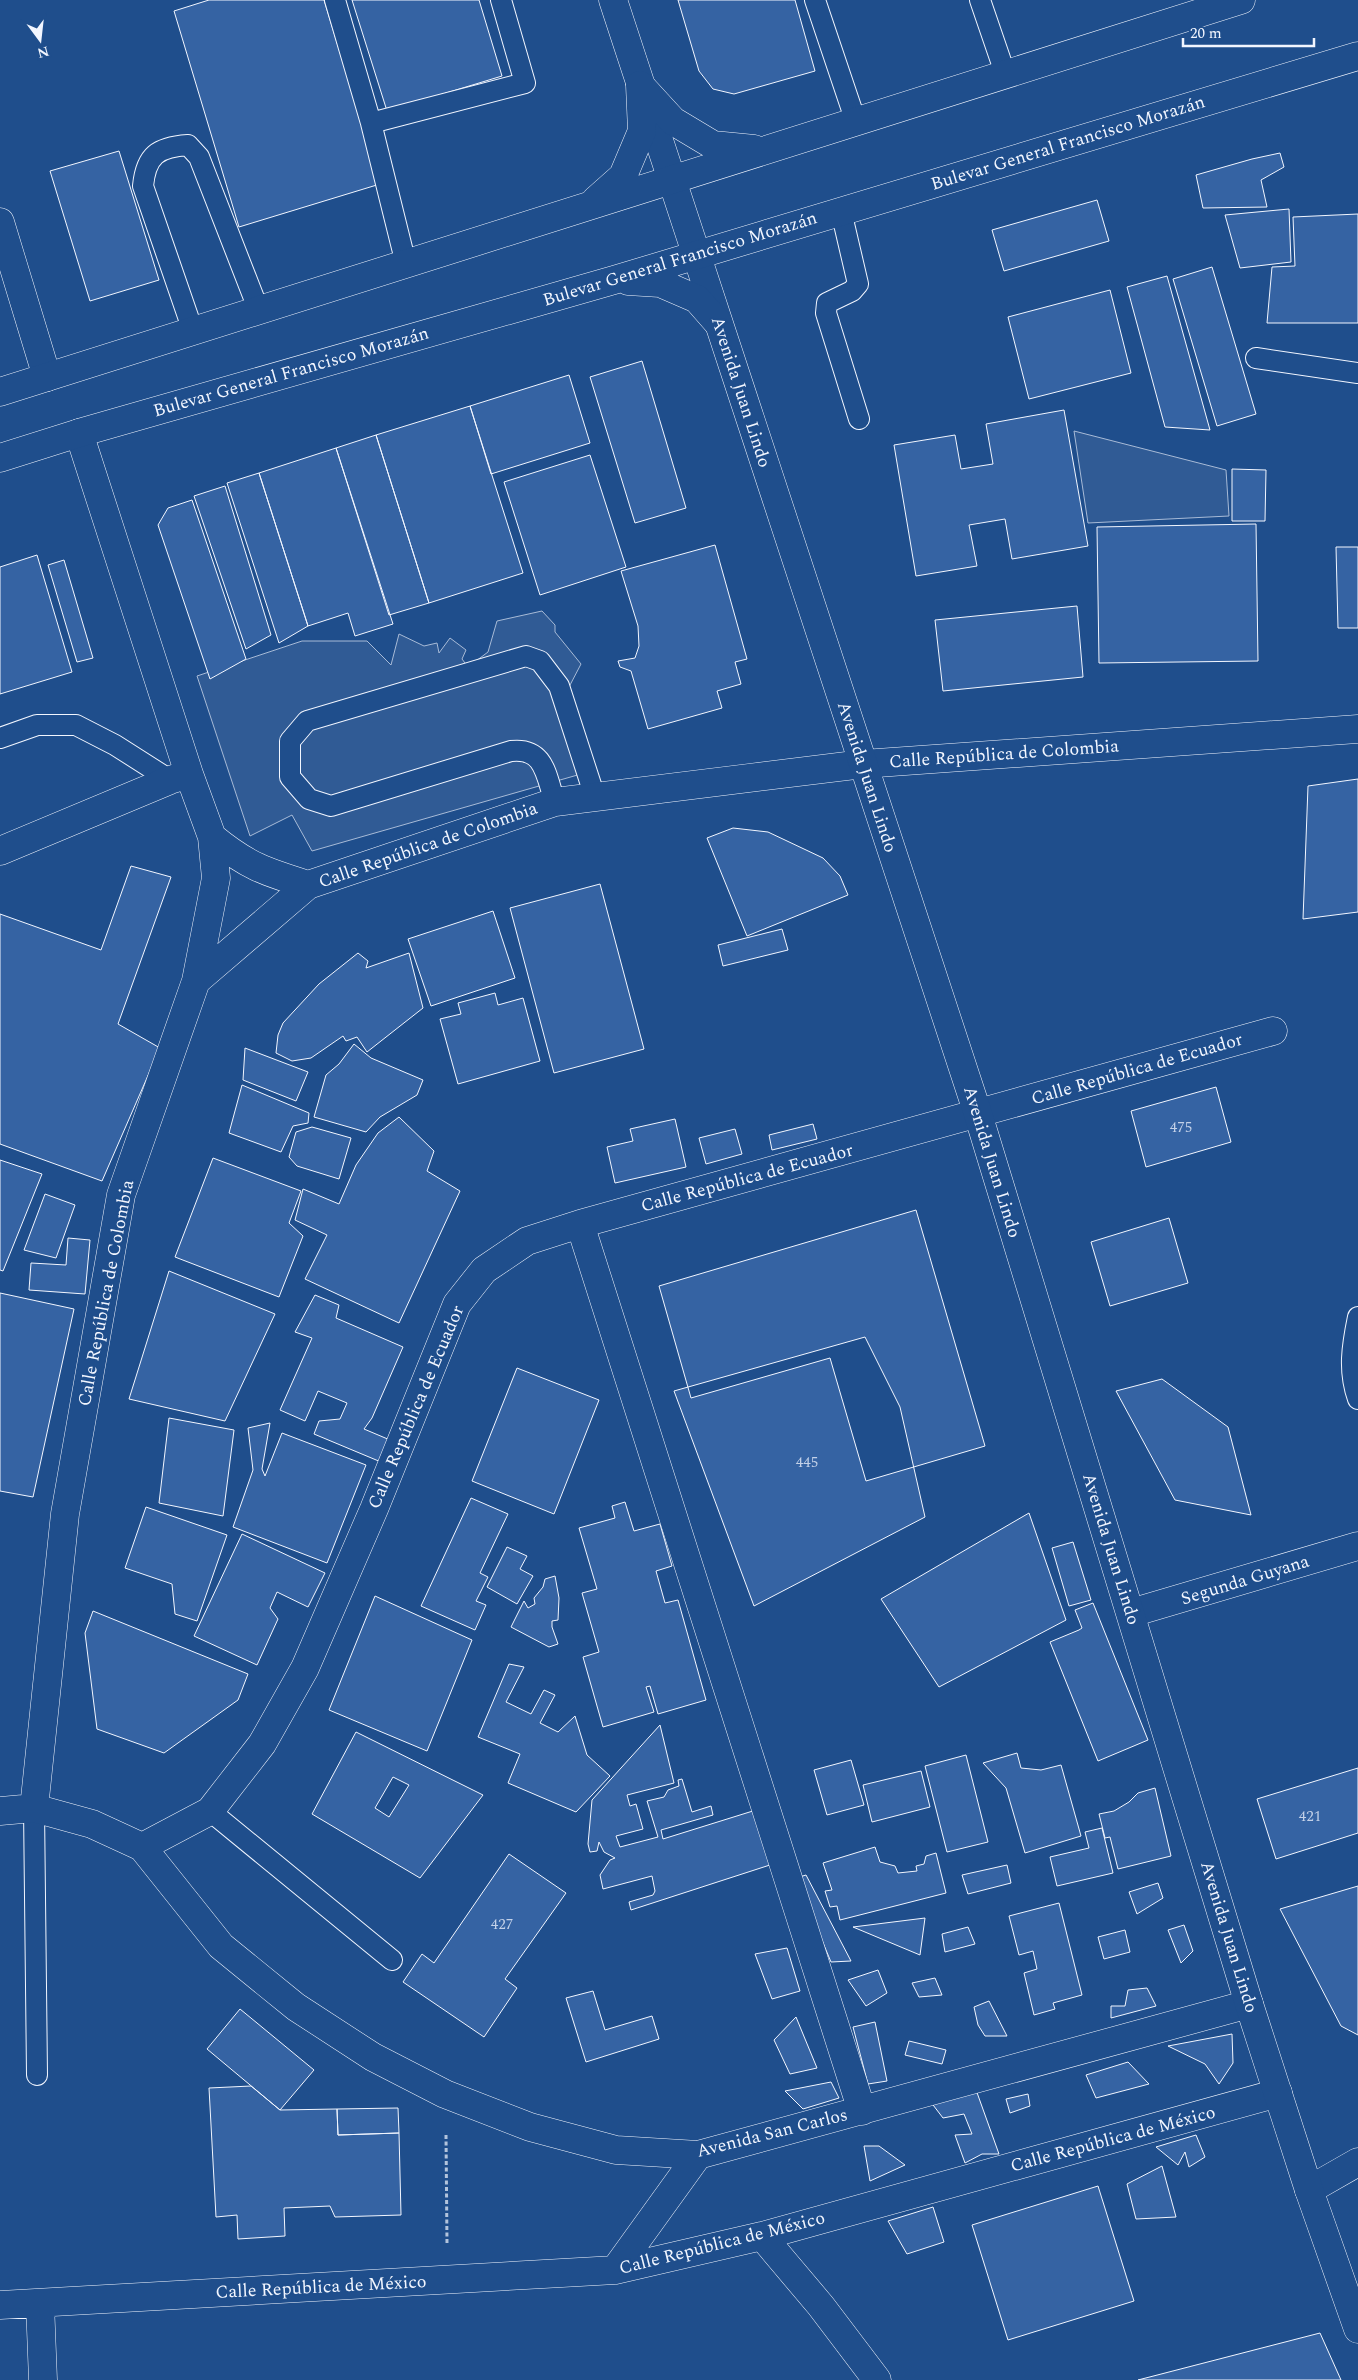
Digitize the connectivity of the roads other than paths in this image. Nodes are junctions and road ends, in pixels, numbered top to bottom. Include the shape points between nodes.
1 (336, 0) edge
2 (501, 0) edge
3 (613, 0) edge
4 (815, 0) edge
5 (980, 0) edge
6 (1241, 0) edge
7 (1358, 56) edge
8 (1005, 73) junction
9 (640, 85) junction
10 (856, 122) junction
11 (371, 123) junction
12 (766, 151) junction
13 (671, 181) junction
14 (589, 206) junction
15 (841, 211) junction
16 (0, 222) edge
17 (695, 254) junction
18 (406, 264) junction
19 (614, 280) junction
20 (259, 311) junction
21 (718, 323) junction
22 (194, 331) junction
23 (1256, 358) dead end
24 (1358, 373) edge
25 (47, 377) junction
26 (0, 392) edge
27 (859, 419) dead end
28 (78, 432) junction
29 (0, 458) edge
30 (1358, 728) edge
31 (0, 738) edge
32 (862, 764) junction
33 (180, 777) junction
34 (595, 797) junction
35 (555, 802) junction
36 (212, 837) junction
37 (0, 851) edge
38 (308, 885) junction
39 (196, 981) junction
40 (1274, 1031) dead end
41 (978, 1114) junction
42 (580, 1224) junction
43 (1358, 1317) edge
44 (1358, 1399) edge
45 (1358, 1546) edge
46 (1131, 1614) junction
47 (34, 1808) junction
48 (0, 1811) edge
49 (210, 1811) junction
50 (142, 1847) junction
51 (392, 1960) dead end
52 (1249, 2004) junction
53 (37, 2076) dead end
54 (1278, 2093) junction
55 (862, 2111) junction
56 (698, 2155) junction
57 (1358, 2162) edge
58 (1309, 2190) junction
59 (762, 2236) junction
60 (615, 2270) junction
61 (40, 2303) junction
62 (0, 2305) edge
63 (1358, 2329) edge
64 (43, 2380) edge
65 (877, 2380) edge

1 - 11 lane
2 - 11 lane via 525,82
3 - 9 street, Avenida Juan Lindo
4 - 10 lane
5 - 8 lane
6 - 8 street
7 - 15 street, Bulevar General Francisco Morazán
8 - 10 street
9 - 12 street via 673,121 713,145
9 - 13 street, Avenida Juan Lindo
9 - 14 street via 642,132 623,176
10 - 12 street
11 - 18 lane
12 - 13 street
13 - 14 street
13 - 17 street, Avenida Juan Lindo
14 - 18 street
15 - 17 street, Bulevar General Francisco Morazán
15 - 27 lane via 858,284 827,303 826,313
16 - 25 street
17 - 19 street, Bulevar General Francisco Morazán
17 - 21 street, Avenida Juan Lindo
18 - 20 street
19 - 21 street via 660,283 697,299
19 - 28 street, Bulevar General Francisco Morazán
20 - 22 street
20 - 22 lane via 199,157 188,145 156,152 145,169 143,186
21 - 32 street, Avenida Juan Lindo
22 - 25 street
23 - 24 lane
25 - 26 street
28 - 29 street, Bulevar General Francisco Morazán
28 - 33 street
30 - 32 street, Calle República de Colombia
31 - 33 lane via 38,725 76,725
32 - 34 street, Calle República de Colombia
32 - 41 street, Avenida Juan Lindo
33 - 36 street
33 - 37 street
34 - 35 street, Calle República de Colombia
34 - 35 lane via 559,686 540,661 526,656 307,721 290,741 290,777 308,799 331,806 521,749 533,752 540,759
35 - 38 street, Calle República de Colombia
36 - 38 street via 237,858 258,869
36 - 39 street via 216,878
38 - 39 street, Calle República de Colombia
39 - 47 street, Calle República de Colombia via 121,1195 65,1514
40 - 41 street, Calle República de Ecuador
41 - 42 street, Calle República de Ecuador
41 - 46 street, Avenida Juan Lindo
42 - 49 street, Calle República de Ecuador via 527,1241 484,1270 457,1304 374,1510 305,1668 262,1744
42 - 55 street
43 - 44 lane via 1351,1348 1351,1374
45 - 46 street, Segunda Guyana
46 - 52 street, Avenida Juan Lindo
47 - 48 street
47 - 50 street via 92,1824
47 - 53 lane
49 - 50 street, Calle República de Ecuador
49 - 51 lane
50 - 56 street, Avenida San Carlos via 221,1946 296,2007 373,2057 445,2094 530,2127 616,2150
52 - 54 street, Avenida Juan Lindo
52 - 55 street, Avenida San Carlos
54 - 58 street, Avenida Juan Lindo
54 - 59 street, Calle República de México
55 - 56 street, Avenida San Carlos
56 - 60 street
57 - 58 street
58 - 63 street, Avenida Juan Lindo
59 - 60 street, Calle República de México
59 - 65 street
60 - 61 street, Calle República de México
61 - 62 street, Calle República de México
61 - 64 street

